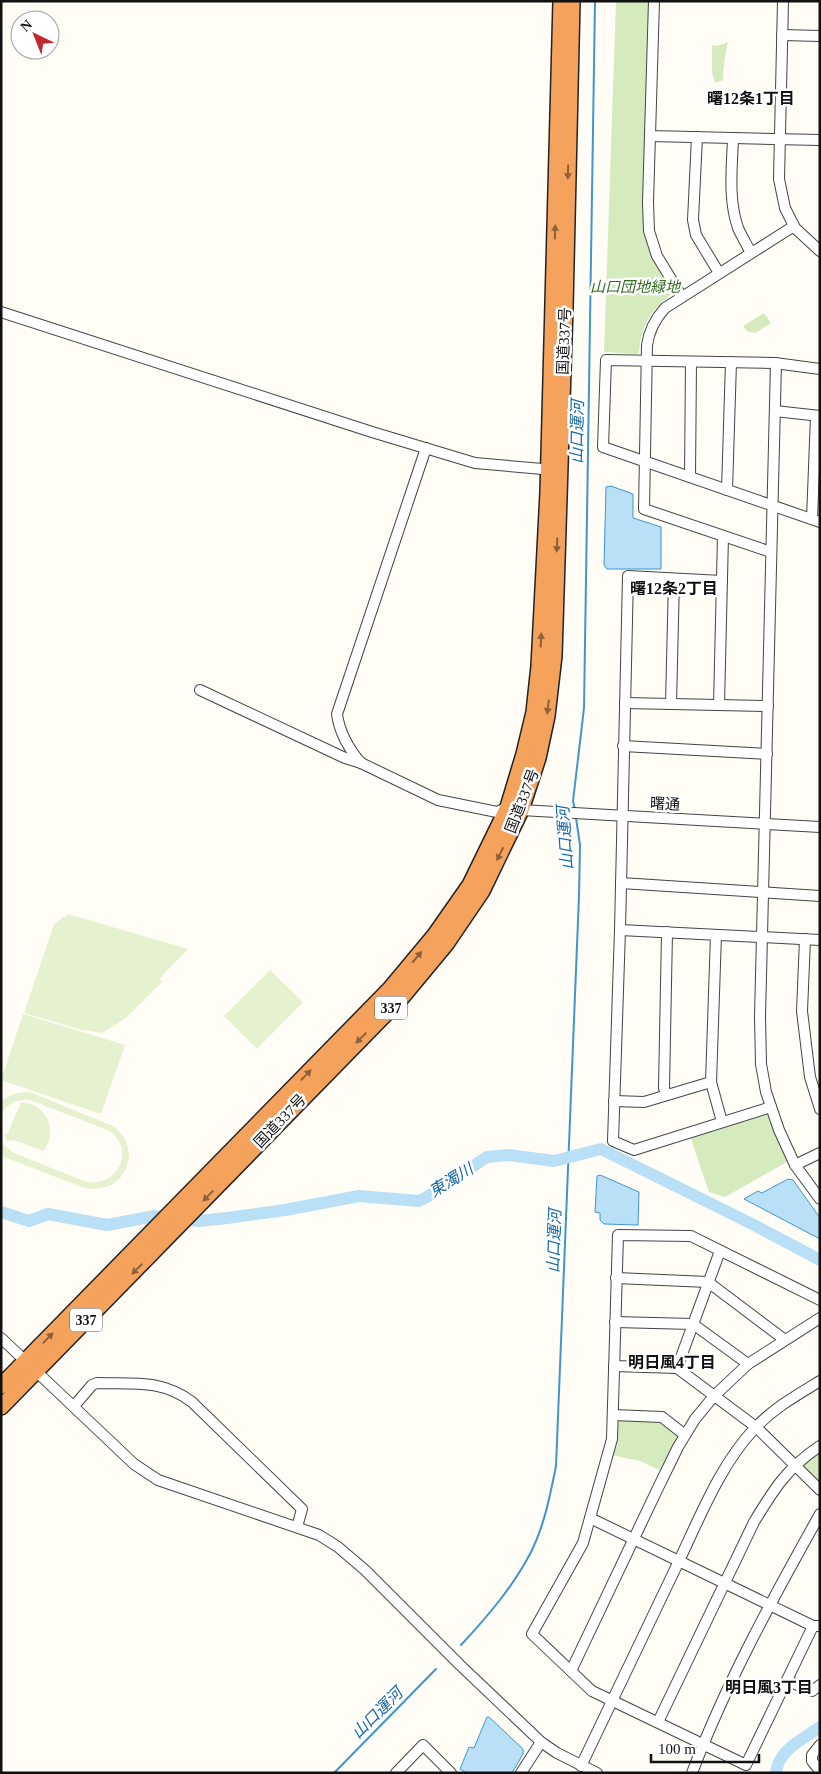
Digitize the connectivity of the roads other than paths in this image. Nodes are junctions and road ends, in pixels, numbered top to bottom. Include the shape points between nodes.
1 (561, 1) edge
2 (572, 1) edge
3 (654, 1) edge
4 (783, 1) edge
5 (782, 35) junction
6 (820, 36) edge
7 (650, 136) junction
8 (697, 137) junction
9 (733, 138) junction
10 (780, 139) junction
11 (820, 140) edge
12 (794, 226) junction
13 (820, 252) edge
14 (751, 253) junction
15 (720, 273) junction
16 (682, 297) junction
17 (1, 312) edge
18 (647, 361) junction
19 (691, 362) junction
20 (730, 362) junction
21 (776, 364) junction
22 (820, 369) edge
23 (775, 411) junction
24 (818, 416) edge
25 (426, 448) junction
26 (644, 461) junction
27 (554, 470) junction
28 (690, 477) junction
29 (727, 490) junction
30 (772, 506) junction
31 (816, 521) edge
32 (722, 536) junction
33 (771, 552) junction
34 (674, 579) junction
35 (722, 581) junction
36 (200, 690) dead end
37 (625, 703) junction
38 (671, 704) junction
39 (719, 705) junction
40 (768, 706) junction
41 (623, 746) junction
42 (767, 754) junction
43 (360, 763) junction
44 (515, 809) junction
45 (622, 816) junction
46 (766, 824) junction
47 (820, 827) edge
48 (621, 883) junction
49 (764, 893) junction
50 (820, 896) edge
51 (620, 930) junction
52 (667, 932) junction
53 (716, 935) junction
54 (763, 937) junction
55 (805, 939) junction
56 (820, 940) edge
57 (711, 1082) junction
58 (666, 1095) junction
59 (614, 1101) junction
60 (771, 1106) junction
61 (820, 1109) edge
62 (722, 1122) junction
63 (820, 1153) edge
64 (795, 1165) junction
65 (820, 1200) edge
66 (188, 1206) junction
67 (720, 1251) junction
68 (616, 1278) junction
69 (708, 1282) junction
70 (820, 1300) edge
71 (820, 1318) edge
72 (615, 1322) junction
73 (693, 1324) junction
74 (1, 1338) edge
75 (785, 1340) junction
76 (748, 1364) junction
77 (30, 1366) junction
78 (614, 1366) junction
79 (677, 1368) junction
80 (820, 1380) edge
81 (1, 1386) edge
82 (714, 1396) junction
83 (74, 1406) junction
84 (1, 1407) edge
85 (613, 1415) junction
86 (756, 1427) junction
87 (686, 1435) junction
88 (820, 1446) edge
89 (794, 1465) junction
90 (820, 1490) edge
91 (820, 1514) edge
92 (590, 1518) junction
93 (297, 1527) junction
94 (633, 1539) junction
95 (679, 1561) junction
96 (724, 1582) junction
97 (770, 1604) junction
98 (817, 1626) edge
99 (571, 1671) junction
100 (788, 1681) junction
101 (820, 1685) edge
102 (612, 1700) junction
103 (658, 1722) junction
104 (541, 1742) junction
105 (703, 1744) junction
106 (820, 1745) edge
107 (440, 1762) junction
108 (581, 1766) junction
109 (820, 1771) edge
110 (396, 1773) edge
111 (434, 1773) edge
112 (451, 1773) edge
113 (521, 1773) edge
114 (597, 1773) edge
115 (692, 1773) edge

27 -> 1 highway, 国道337号 / 337
2 -> 27 highway, 国道337号 / 337 via 565,307
3 - 7 street
4 - 5 street
5 - 6 street
5 - 10 street
7 - 8 street
7 - 16 street via 649,231 656,256
8 - 9 street
8 - 15 street via 693,220 696,235
9 - 10 street
9 - 14 street via 733,210
10 - 11 street
10 - 12 street via 779,179 785,208
12 - 13 street
12 - 14 street
14 - 15 street
15 - 16 street
16 - 18 street via 658,315 649,334
17 - 25 street
18 - 19 street
18 - 26 street
18 - 26 street via 606,360 603,447
19 - 20 street
19 - 28 street
20 - 21 street
20 - 29 street
21 - 22 street
21 - 23 street
23 - 24 street
23 - 30 street
24 - 31 street
25 - 27 street via 475,463
25 - 43 street via 337,714 338,726
26 - 28 street
26 - 32 street via 644,509
27 - 44 highway, 国道337号 / 337 via 554,656 538,758
28 - 29 street
29 - 30 street
30 - 31 street
30 - 33 street
32 - 33 street
32 - 35 street
33 - 40 street
34 - 35 street
34 - 37 street via 628,576
34 - 38 street
35 - 39 street
36 - 43 street, 曙通
37 - 38 street
37 - 41 street
38 - 39 street
39 - 40 street
40 - 42 street
41 - 42 street
41 - 45 street
42 - 46 street
43 - 44 street, 曙通 via 438,800 497,812
44 - 45 street, 曙通
44 - 66 highway, 国道337号 / 337 via 482,891 446,944 402,997
45 - 46 street, 曙通
45 - 48 street
46 - 47 street, 曙通
46 - 49 street
48 - 49 street
48 - 51 street
49 - 50 street
49 - 54 street
51 - 52 street
51 - 59 street
52 - 53 street
52 - 58 street
53 - 54 street
53 - 57 street
54 - 55 street
54 - 60 street via 761,1064
55 - 56 street
55 - 61 street via 802,1011 810,1077
57 - 58 street
57 - 62 street
58 - 59 street via 644,1102
59 - 62 street via 613,1141 634,1150
60 - 62 street
60 - 64 street
63 - 64 street
64 - 65 street
77 -> 66 highway, 国道337号 / 337 via 155,1229
66 -> 77 highway, 国道337号 / 337 via 172,1234
67 - 68 street via 691,1236 618,1235
67 - 69 street
67 - 70 street
68 - 69 street
68 - 72 street
69 - 73 street
69 - 75 street
71 - 75 street
72 - 73 street
72 - 78 street
73 - 76 street
73 - 79 street
74 - 77 street
75 - 76 street
76 - 82 street
77 - 81 highway, 国道337号 / 337
77 - 83 street
77 - 84 highway, 国道337号 / 337
78 - 79 street
78 - 85 street
79 - 82 street
80 - 86 street via 787,1401
82 - 86 street
82 - 87 street
83 - 93 street via 134,1464 158,1480
83 - 93 street via 97,1383 156,1385 183,1395 302,1508
85 - 87 street via 662,1416
85 - 92 street via 612,1439
86 - 89 street
86 - 95 street via 724,1470
87 - 94 street
88 - 89 street
89 - 90 street
89 - 96 street via 754,1522
91 - 97 street
92 - 94 street
92 - 99 street via 583,1543 532,1634
93 - 104 street via 319,1535 366,1570
94 - 95 street
94 - 99 street
95 - 96 street
95 - 102 street
96 - 97 street
96 - 103 street
97 - 98 street
97 - 105 street
98 - 100 street
99 - 102 street via 592,1691
100 - 101 street via 812,1691
100 - 105 street via 746,1765
102 - 103 street
102 - 108 street
103 - 105 street
104 - 108 street
104 - 113 street
105 - 115 street
106 - 109 street via 812,1755 812,1761
107 - 110 street via 423,1745
107 - 111 street
107 - 112 street
108 - 114 street

